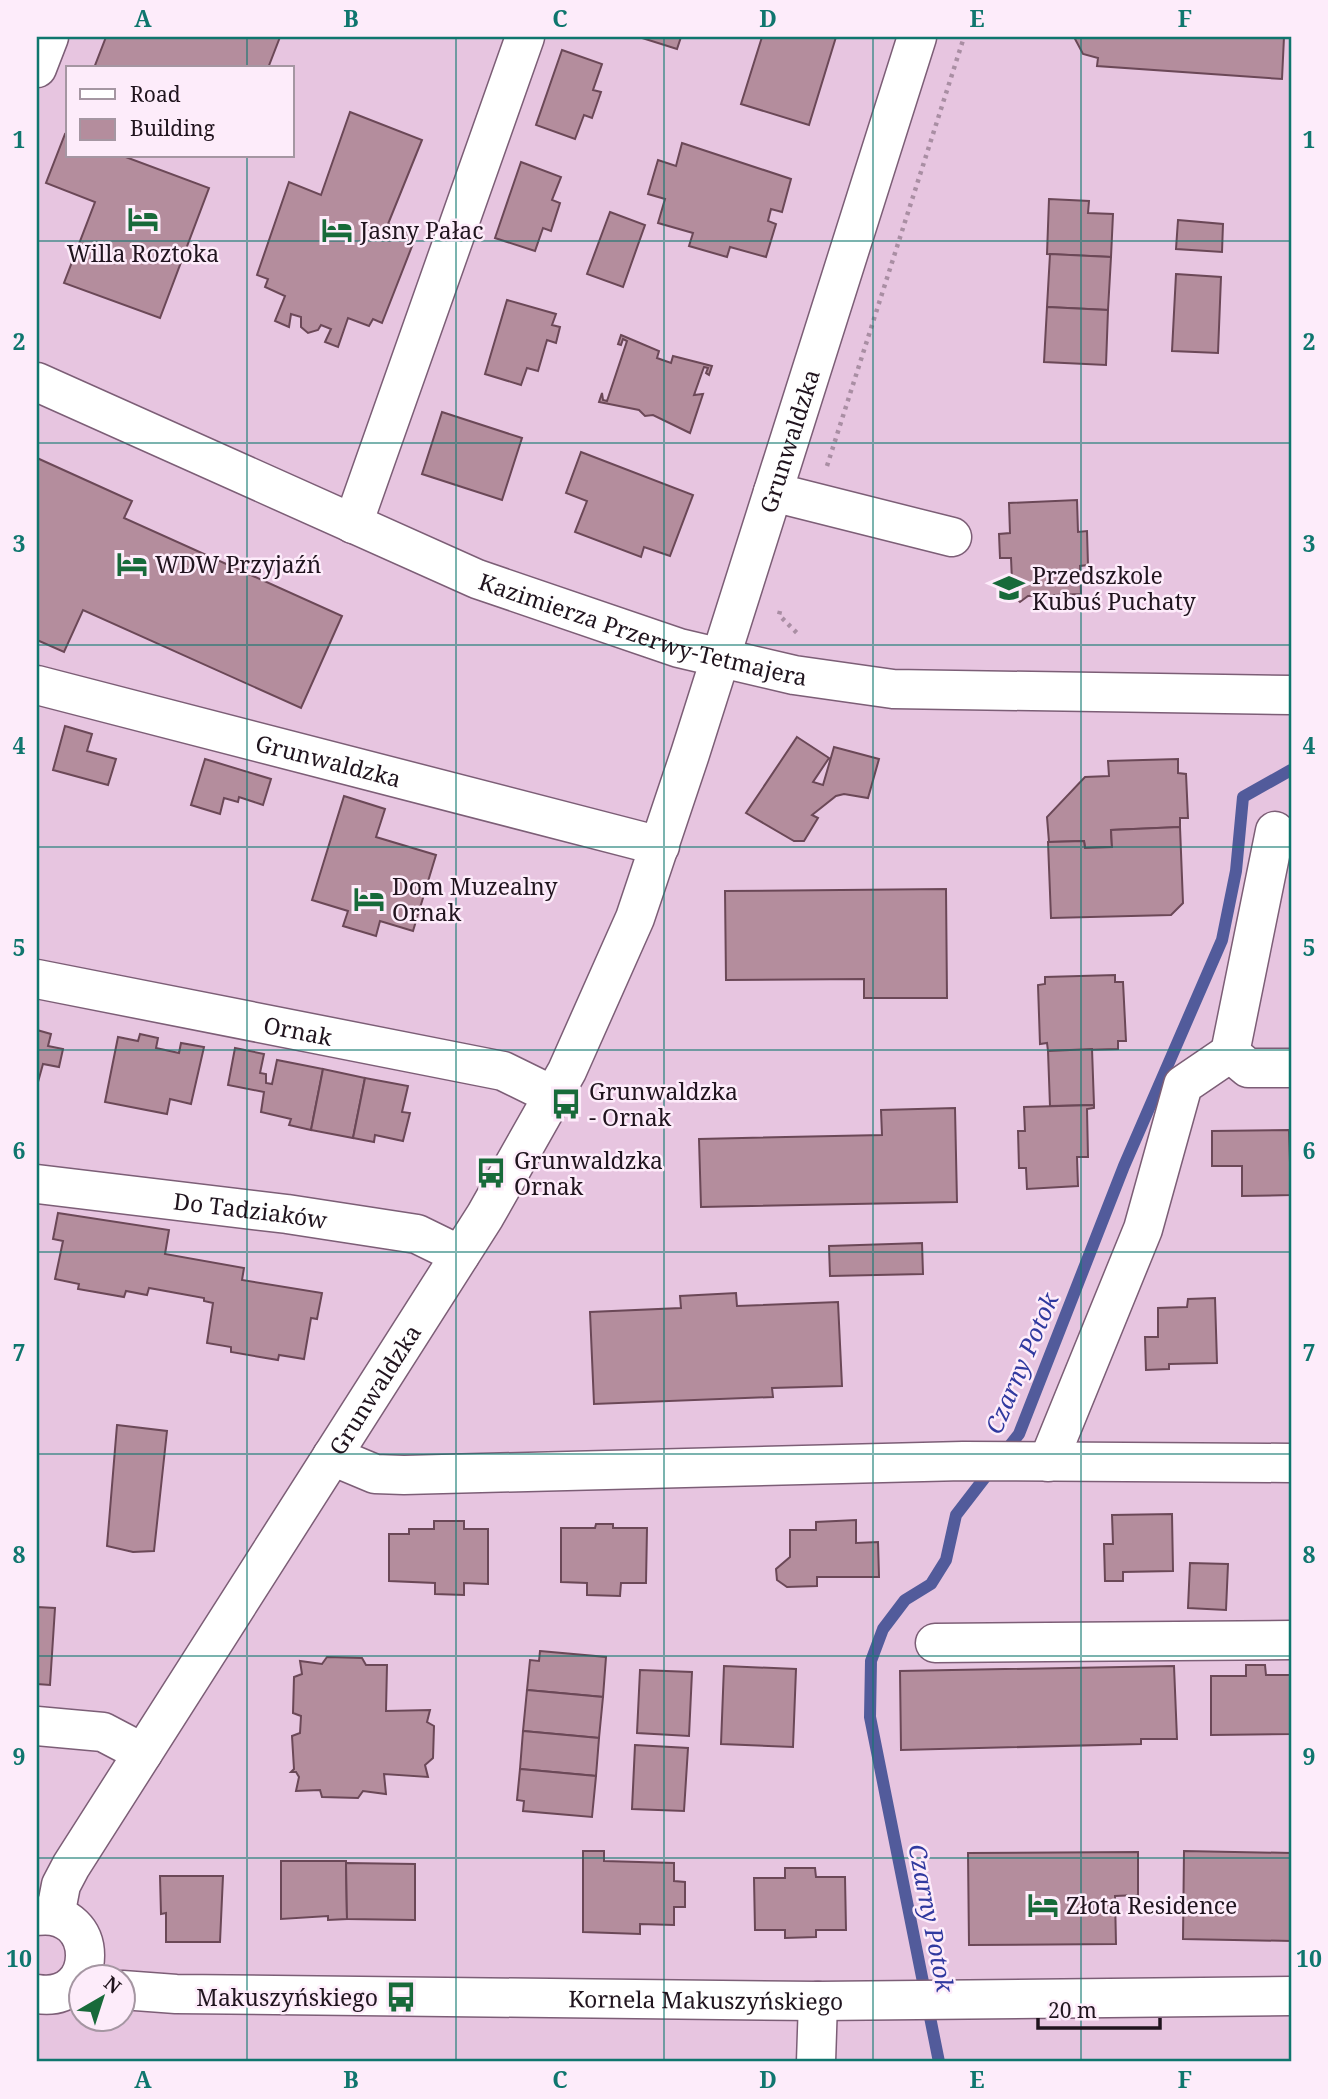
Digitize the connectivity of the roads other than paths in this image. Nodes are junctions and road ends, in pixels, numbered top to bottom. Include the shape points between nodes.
1 (49, 37) edge
2 (525, 37) edge
3 (917, 37) edge
4 (37, 68) edge
5 (37, 382) edge
6 (773, 492) junction
7 (353, 524) junction
8 (952, 537) dead end
9 (720, 658) junction
10 (37, 685) edge
11 (1285, 695) edge
12 (1275, 831) dead end
13 (660, 846) junction
14 (37, 979) edge
15 (1230, 1053) junction
16 (1291, 1068) edge
17 (554, 1096) junction
18 (37, 1184) edge
19 (460, 1255) junction
20 (332, 1456) junction
21 (1035, 1462) junction
22 (1291, 1463) edge
23 (1291, 1640) edge
24 (936, 1643) dead end
25 (37, 1726) edge
26 (143, 1753) junction
27 (46, 1916) edge
28 (85, 1962) edge
29 (66, 1989) edge
30 (136, 1991) edge
31 (37, 1994) edge
32 (1291, 1996) edge
33 (818, 2001) junction
34 (816, 2062) edge

1 - 4 street
2 - 7 street
3 - 6 street, Grunwaldzka
5 - 7 street, Kazimierza Przerwy-Tetmajera
6 - 8 street
6 - 9 street, Grunwaldzka
7 - 9 street, Kazimierza Przerwy-Tetmajera via 477,579
9 - 11 street, Kazimierza Przerwy-Tetmajera via 815,679 893,689
9 - 13 street, Grunwaldzka
10 - 13 street, Grunwaldzka
12 - 15 street
13 - 17 street, Grunwaldzka via 616,965
14 - 17 street, Ornak via 503,1071
15 - 16 street via 1248,1068
15 - 21 street via 1183,1085 1143,1229
17 - 19 street, Grunwaldzka
18 - 19 street, Do Tadziaków via 287,1213 417,1234
19 - 20 street, Grunwaldzka
20 - 21 street via 374,1474 404,1475
20 - 26 street, Grunwaldzka
21 - 22 street
23 - 24 street
25 - 26 street via 103,1731
26 - 27 street, Grunwaldzka via 71,1866
27 - 28 street via 71,1924 83,1939
29 - 31 street
30 - 33 street, Kornela Makuszyńskiego
32 - 33 street, Kornela Makuszyńskiego
33 - 34 street

